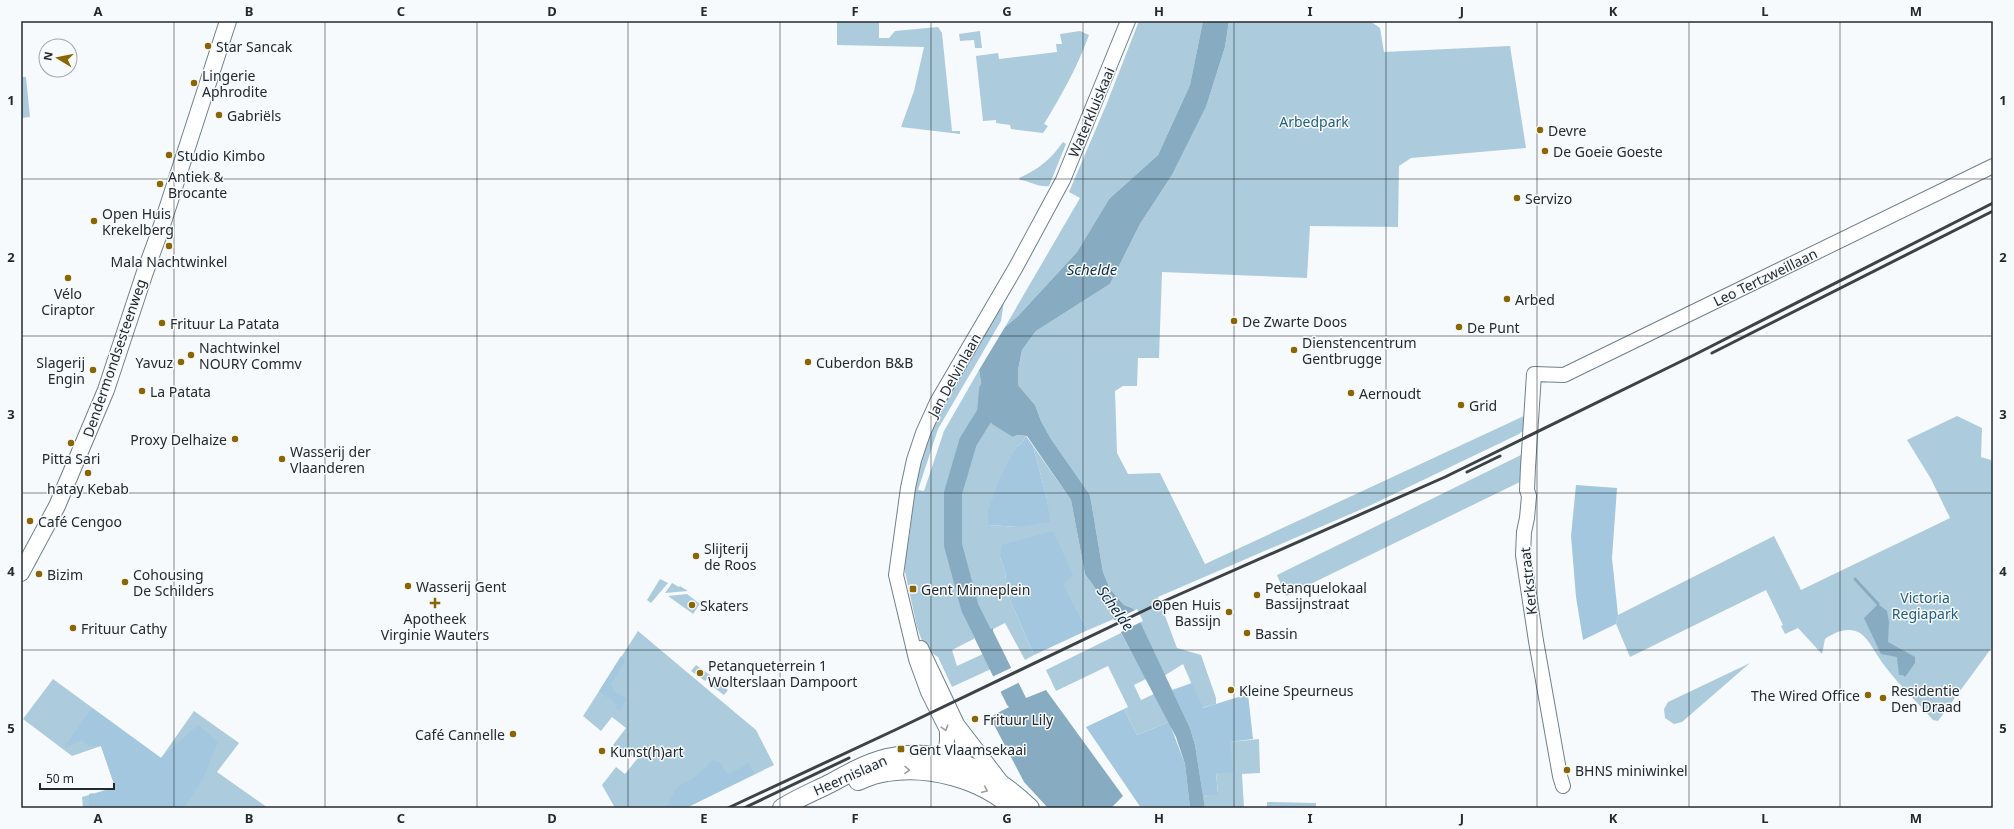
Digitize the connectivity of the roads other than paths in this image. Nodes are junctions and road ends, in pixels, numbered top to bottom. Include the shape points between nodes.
1 (228, 21) edge
2 (1128, 21) edge
3 (1993, 166) edge
4 (1052, 202) joint
5 (1534, 374) joint
6 (898, 563) junction
7 (21, 573) edge
8 (954, 718) junction
9 (952, 768) junction
10 (1004, 784) junction
11 (1563, 786) dead end
12 (782, 808) edge
13 (800, 808) edge
14 (1012, 808) edge
15 (1030, 808) edge

1 - 7 main road, Dendermondsesteenweg via 106,390 57,506
2 - 4 street, Waterkluiskaai
3 - 5 street, Leo Tertzweillaan via 1564,375
4 - 6 street, Jan Delvinlaan via 937,402 923,433 908,488
5 - 11 street, Kerkstraat via 1527,490 1529,496 1523,555
6 - 8 street, Jan Delvinlaan via 903,573 920,647
6 -> 9 street, Jan Delvinlaan via 896,575 916,659 946,730
8 - 9 street, Jan Delvinlaan via 965,750
8 - 10 street, Jan Delvinlaan
9 - 10 main road via 984,772
9 - 12 main road, Heernislaan via 916,754 886,758 860,768
13 -> 9 main road, Heernislaan via 876,774 901,770
9 -> 14 main road
10 - 15 main road

